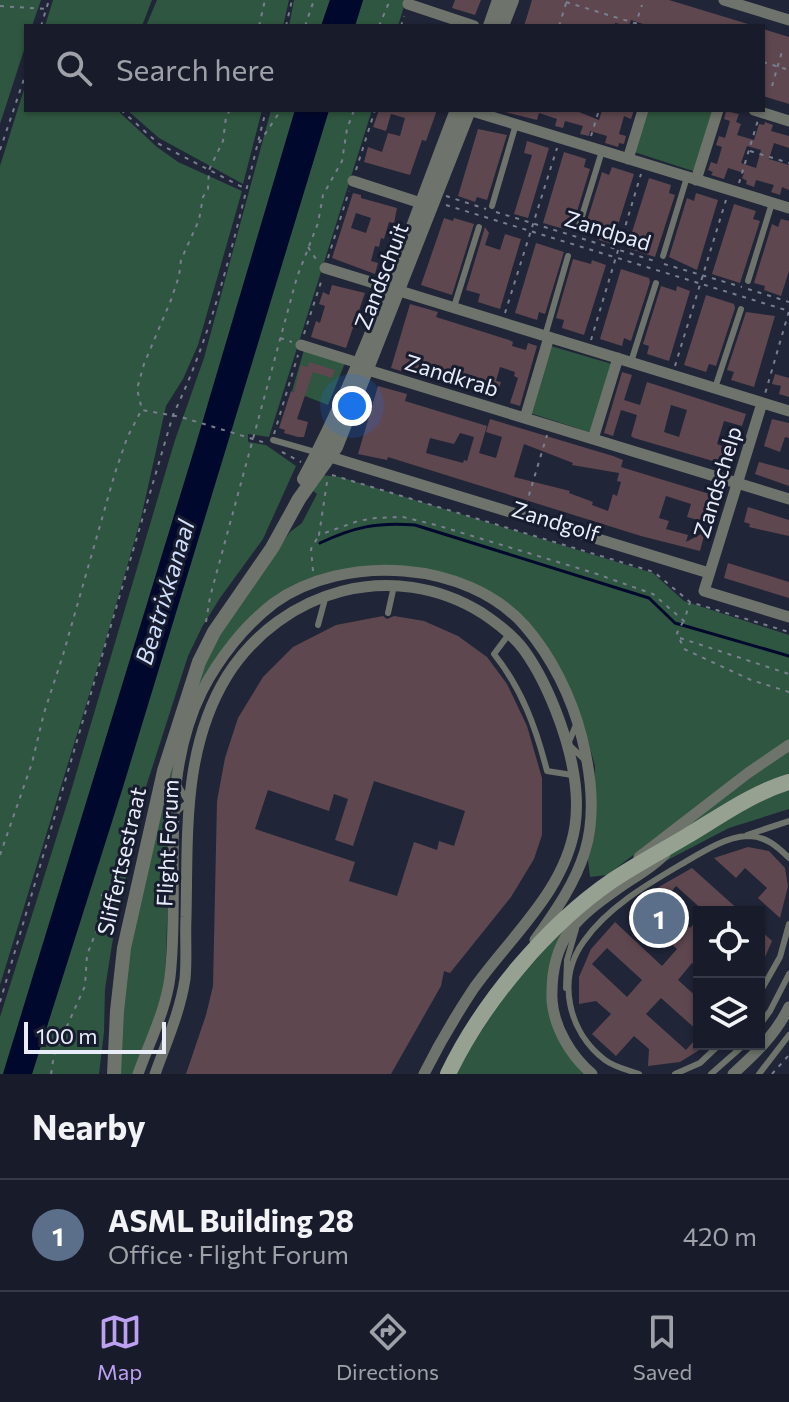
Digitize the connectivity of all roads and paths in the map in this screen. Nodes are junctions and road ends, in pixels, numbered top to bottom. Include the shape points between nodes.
1 (49, 0) edge
2 (265, 0) edge
3 (292, 0) edge
4 (314, 0) edge
5 (390, 0) edge
6 (499, 0) edge
7 (512, 0) edge
8 (724, 0) edge
9 (566, 1) edge
10 (408, 4) joint
11 (642, 5) dead end
12 (0, 6) edge
13 (46, 9) junction
14 (789, 20) edge
15 (42, 24) edge
16 (259, 24) edge
17 (286, 24) edge
18 (306, 24) edge
19 (380, 24) edge
20 (402, 24) edge
21 (468, 24) edge
22 (491, 24) edge
23 (503, 24) edge
24 (560, 24) edge
25 (632, 24) edge
26 (635, 24) edge
27 (783, 48) dead end
28 (765, 63) edge
29 (778, 67) junction
30 (789, 70) edge
31 (24, 79) edge
32 (772, 86) dead end
33 (123, 112) edge
34 (229, 112) edge
35 (265, 112) edge
36 (280, 112) edge
37 (353, 112) edge
38 (456, 112) edge
39 (468, 112) edge
40 (476, 112) edge
41 (598, 112) edge
42 (642, 112) edge
43 (717, 112) edge
44 (757, 112) edge
45 (760, 112) edge
46 (789, 121) edge
47 (516, 124) junction
48 (560, 138) junction
49 (587, 146) junction
50 (256, 148) junction
51 (0, 150) edge
52 (602, 151) junction
53 (748, 151) junction
54 (628, 159) junction
55 (789, 163) edge
56 (644, 164) junction
57 (209, 170) junction
58 (692, 178) junction
59 (353, 181) dead end
60 (246, 189) junction
61 (732, 191) junction
62 (431, 201) junction
63 (772, 203) junction
64 (492, 206) dead end
65 (789, 208) edge
66 (533, 224) junction
67 (479, 227) dead end
68 (578, 229) dead end
69 (531, 231) junction
70 (308, 246) junction
71 (618, 250) junction
72 (568, 256) dead end
73 (663, 256) dead end
74 (616, 257) junction
75 (325, 268) joint
76 (704, 275) junction
77 (748, 281) dead end
78 (656, 283) dead end
79 (701, 283) junction
80 (394, 289) junction
81 (789, 302) edge
82 (454, 307) junction
83 (741, 309) dead end
84 (789, 311) edge
85 (503, 322) junction
86 (547, 336) junction
87 (280, 338) junction
88 (781, 338) junction
89 (789, 341) edge
90 (301, 345) joint
91 (589, 349) junction
92 (618, 358) junction
93 (631, 362) junction
94 (363, 367) junction
95 (673, 375) junction
96 (715, 388) junction
97 (762, 403) junction
98 (142, 410) junction
99 (789, 411) edge
100 (173, 415) junction
101 (525, 418) junction
102 (550, 426) junction
103 (250, 437) dead end
104 (593, 439) junction
105 (273, 440) dead end
106 (324, 455) junction
107 (737, 483) junction
108 (789, 499) edge
109 (523, 515) junction
110 (319, 535) junction
111 (709, 573) junction
112 (315, 584) junction
113 (394, 586) junction
114 (326, 595) junction
115 (690, 602) junction
116 (388, 613) dead end
117 (789, 617) edge
118 (683, 622) junction
119 (318, 625) dead end
120 (205, 629) dead end
121 (789, 632) edge
122 (509, 634) junction
123 (678, 637) junction
124 (789, 674) edge
125 (789, 692) edge
126 (578, 722) junction
127 (568, 744) junction
128 (789, 745) edge
129 (589, 764) junction
130 (572, 775) junction
131 (175, 779) junction
132 (789, 782) edge
133 (188, 802) junction
134 (173, 816) junction
135 (787, 824) edge
136 (743, 836) junction
137 (674, 844) junction
138 (0, 855) edge
139 (789, 858) edge
140 (611, 881) junction
141 (101, 895) dead end
142 (578, 921) junction
143 (789, 924) edge
144 (789, 974) edge
145 (765, 983) edge
146 (505, 984) junction
147 (567, 994) junction
148 (0, 1002) edge
149 (789, 1007) edge
150 (765, 1018) edge
151 (789, 1035) edge
152 (714, 1050) edge
153 (738, 1050) edge
154 (144, 1055) junction
155 (789, 1055) edge
156 (607, 1062) junction
157 (51, 1074) edge
158 (114, 1074) edge
159 (138, 1074) edge
160 (148, 1074) edge
161 (155, 1074) edge
162 (424, 1074) edge
163 (448, 1074) edge
164 (592, 1074) edge
165 (623, 1074) edge
166 (639, 1074) edge
167 (675, 1074) edge
168 (711, 1074) edge
169 (733, 1074) edge
170 (759, 1074) edge
171 (774, 1074) edge

1 - 13 path
2 - 16 path
3 - 17 path
4 - 18 path
5 - 19 path
6 - 22 street
7 - 23 street
8 - 14 street
9 - 24 path
9 - 25 path
10 - 20 path
10 - 21 street
11 - 26 path
12 - 13 path
13 - 15 path
27 - 29 path
28 - 29 path
29 - 30 path
29 - 32 path
31 - 51 path
33 - 57 path via 159,144
34 - 57 path
35 - 50 path
36 - 50 path
37 - 70 path via 342,161 323,195
38 - 62 street, Zandschuit
39 - 62 street, Zandschuit
40 - 47 street
41 - 49 path
42 - 54 street
43 - 58 street
44 - 53 path
45 - 46 street
47 - 48 street
47 - 64 lane
48 - 49 street
48 - 66 path
49 - 52 street
50 - 60 path
52 - 54 street
52 - 68 lane
53 - 55 path
53 - 61 path
54 - 56 street
56 - 58 street
56 - 71 path
57 - 60 path
57 - 98 path via 199,220 137,389
58 - 61 street
58 - 73 lane
59 - 62 street
60 - 100 path via 200,352
61 - 63 street
61 - 76 path
62 - 66 path, Zandpad
62 - 69 path
62 - 80 street, Zandschuit
63 - 65 street
63 - 77 lane
66 - 69 path
66 - 71 path, Zandpad
67 - 82 lane
69 - 74 path
69 - 85 path
70 - 75 path
70 - 87 path
71 - 74 path
71 - 76 path, Zandpad
72 - 86 lane
74 - 79 path
74 - 91 path
75 - 80 street
76 - 79 path
76 - 81 path, Zandpad
78 - 93 lane
79 - 84 path
79 - 95 path
80 - 82 street
80 - 94 street, Zandschuit
82 - 85 street
83 - 96 lane
84 - 88 path
85 - 86 street
86 - 91 street
86 - 101 street
87 - 90 path
87 - 120 path
88 - 89 path
88 - 97 path
90 - 94 street, Zandkrab
91 - 92 street
92 - 93 street
92 - 104 street
93 - 95 street
94 - 101 street, Zandkrab
94 - 106 street, Zandschuit
95 - 96 street
96 - 97 street
97 - 99 street
97 - 107 street, Zandschelp
98 - 100 path
98 - 138 path via 115,473 32,763
100 - 103 path
100 - 148 path
101 - 102 street, Zandkrab
102 - 104 street, Zandkrab
102 - 109 path
104 - 107 street, Zandkrab
105 - 106 lane
106 - 109 street, Zandgolf
106 - 158 street, Sliffertsestraat via 300,486 299,499 272,548 214,632 180,718 124,948
107 - 108 street, Zandkrab
107 - 111 street, Zandschelp
109 - 111 street, Zandgolf
110 - 112 path via 311,549
110 - 115 path, Zandgolf via 328,474 654,572
110 - 118 path via 375,518 425,522 653,594
111 - 117 street via 704,591
112 - 126 street, Flight Forum via 374,570 417,572 468,587 524,625 557,672
112 - 131 street, Flight Forum via 276,602 231,646 191,717
113 - 114 street, Flight Forum
113 - 116 lane
113 - 122 street, Flight Forum via 432,591 466,604
114 - 119 lane
114 - 133 street, Flight Forum via 272,625 227,676 198,742
115 - 118 path
115 - 121 path, Zandgolf
118 - 123 path
122 - 127 street, Flight Forum via 549,693
122 - 130 lane via 494,654 520,692 547,771
123 - 124 path
123 - 125 path via 684,649
126 - 127 lane
126 - 129 street, Flight Forum
127 - 129 lane
127 - 130 street, Flight Forum
128 - 140 street, Flight Forum
129 - 146 street, Flight Forum via 585,852 566,895
130 - 162 street, Flight Forum via 575,826 552,887 475,987
131 - 133 lane
131 - 134 street, Flight Forum
132 - 137 main road, Flight Forum
133 - 134 lane
133 - 161 street, Flight Forum via 185,977 180,1007
134 - 154 street, Flight Forum via 170,980
135 - 136 lane
136 - 139 lane via 774,843
136 - 147 lane via 671,870 602,920 575,957
137 - 140 main road, Flight Forum
137 - 142 street, Flight Forum via 656,864
140 - 146 main road, Flight Forum via 563,921
141 - 157 path via 125,902 96,932 87,955 85,986 54,1055
142 - 147 lane via 567,960
142 - 164 street, Flight Forum via 555,957 553,1006 562,1036
143 - 145 lane via 780,957
144 - 150 lane
146 - 163 main road, Flight Forum
147 - 156 lane via 574,1019
149 - 169 street via 760,1049
151 - 170 lane
152 - 167 lane
153 - 168 lane
154 - 159 street, Flight Forum
154 - 160 lane
155 - 171 path
156 - 165 lane
156 - 166 lane

